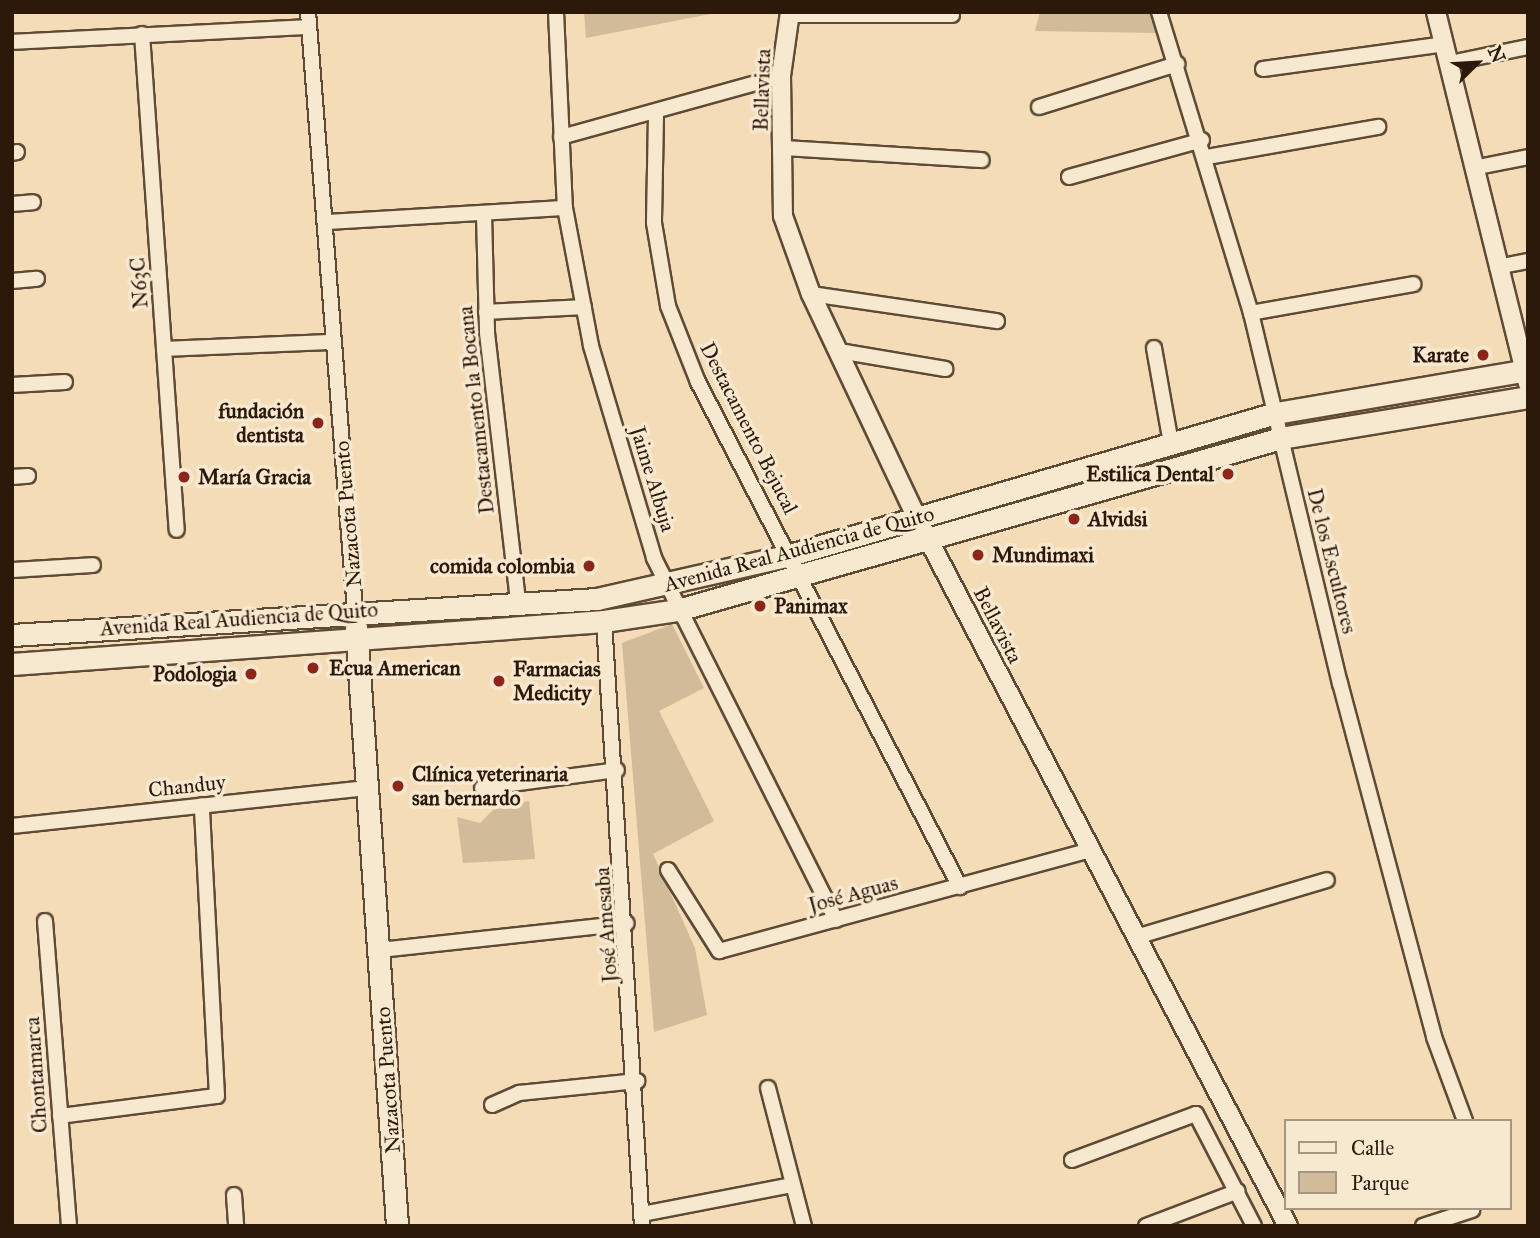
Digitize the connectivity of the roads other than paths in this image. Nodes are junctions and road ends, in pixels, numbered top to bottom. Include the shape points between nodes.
1 (556, 12) edge
2 (1159, 12) edge
3 (1436, 12) edge
4 (790, 14) edge
5 (952, 15) dead end
6 (309, 19) edge
7 (142, 34) junction
8 (12, 42) edge
9 (1445, 44) junction
10 (1528, 47) edge
11 (1450, 63) junction
12 (1177, 64) junction
13 (1263, 69) dead end
14 (781, 76) junction
15 (1039, 107) dead end
16 (656, 116) junction
17 (1378, 127) dead end
18 (561, 137) junction
19 (1202, 140) junction
20 (783, 148) junction
21 (1528, 157) edge
22 (1208, 158) junction
23 (982, 160) dead end
24 (1473, 168) junction
25 (1069, 177) dead end
26 (33, 202) dead end
27 (12, 204) edge
28 (565, 208) junction
29 (484, 215) junction
30 (326, 222) junction
31 (1528, 261) edge
32 (1497, 267) junction
33 (37, 279) dead end
34 (12, 281) edge
35 (1413, 284) dead end
36 (811, 294) junction
37 (584, 307) junction
38 (486, 312) junction
39 (1251, 313) junction
40 (997, 321) dead end
41 (334, 342) junction
42 (1154, 348) dead end
43 (164, 349) junction
44 (839, 351) junction
45 (945, 369) dead end
46 (1526, 375) edge
47 (65, 382) dead end
48 (12, 385) edge
49 (1528, 397) edge
50 (1276, 413) junction
51 (1281, 438) junction
52 (1171, 443) junction
53 (28, 476) dead end
54 (12, 477) edge
55 (916, 516) junction
56 (177, 530) dead end
57 (929, 541) junction
58 (790, 555) junction
59 (93, 565) dead end
60 (12, 570) edge
61 (802, 579) junction
62 (663, 586) junction
63 (518, 601) junction
64 (678, 610) junction
65 (355, 611) junction
66 (604, 621) junction
67 (12, 635) edge
68 (356, 639) junction
69 (12, 664) edge
70 (617, 770) junction
71 (367, 788) junction
72 (482, 788) dead end
73 (202, 805) junction
74 (12, 826) edge
75 (1090, 850) junction
76 (668, 870) dead end
77 (1327, 880) dead end
78 (960, 887) junction
79 (836, 920) junction
80 (45, 921) dead end
81 (627, 923) junction
82 (1136, 937) junction
83 (380, 950) junction
84 (637, 1081) junction
85 (768, 1088) dead end
86 (492, 1105) dead end
87 (60, 1116) junction
88 (1464, 1119) edge
89 (1072, 1160) dead end
90 (792, 1185) junction
91 (1238, 1191) junction
92 (234, 1195) dead end
93 (1472, 1210) edge
94 (642, 1220) edge
95 (69, 1226) edge
96 (236, 1226) edge
97 (397, 1226) edge
98 (804, 1226) edge
99 (1146, 1226) edge
100 (1254, 1226) edge
101 (1289, 1226) edge
102 (1423, 1226) edge

1 - 18 street, Jaime Albuja
2 - 12 street, De los Escultores
3 - 9 street
4 - 5 street
4 - 14 street, Bellavista
6 - 7 street
6 - 30 street, Nazacota Puento
7 - 8 street
7 - 43 street, N63C
9 - 11 street
9 - 13 street
10 - 11 street
11 - 24 street
12 - 15 street
12 - 19 street, De los Escultores
14 - 16 street
14 - 20 street, Bellavista
16 - 18 street
16 - 58 street, Destacamento Bejucal via 654,223 668,306 698,382
17 - 22 street
18 - 28 street, Jaime Albuja
19 - 22 street, De los Escultores
19 - 25 street
20 - 23 street
20 - 36 street, Bellavista via 783,216
21 - 24 street
22 - 39 street, De los Escultores
24 - 32 street
26 - 27 street
28 - 29 street
28 - 37 street, Jaime Albuja
29 - 30 street
29 - 38 street, Destacamento la Bocana
30 - 41 street, Nazacota Puento
31 - 32 street
32 - 46 street
33 - 34 street
35 - 39 street
36 - 40 street
36 - 44 street, Bellavista
37 - 38 street
37 - 62 street, Jaime Albuja
38 - 63 street, Destacamento la Bocana
39 - 50 street, De los Escultores
41 - 43 street
41 - 65 street, Nazacota Puento
42 - 52 street
43 - 56 street, N63C
44 - 45 street
44 - 55 street, Bellavista
46 - 50 main road, Avenida Real Audiencia de Quito
47 - 48 street
49 - 51 main road, Avenida Real Audiencia de Quito
50 - 51 street, De los Escultores
50 - 52 main road, Avenida Real Audiencia de Quito
51 - 57 main road, Avenida Real Audiencia de Quito
51 - 88 street, De los Escultores via 1434,1037
52 - 55 main road, Avenida Real Audiencia de Quito
53 - 54 street
55 - 57 street, Bellavista
55 - 58 main road, Avenida Real Audiencia de Quito
57 - 61 main road, Avenida Real Audiencia de Quito
57 - 75 street, Bellavista
58 - 61 street, Destacamento Bejucal
58 - 62 main road, Avenida Real Audiencia de Quito
59 - 60 street
61 - 64 main road, Avenida Real Audiencia de Quito
61 - 78 street, Destacamento Bejucal
62 - 63 main road, Avenida Real Audiencia de Quito via 597,598
62 - 64 street, Jaime Albuja
63 - 65 main road, Avenida Real Audiencia de Quito
64 - 66 main road, Avenida Real Audiencia de Quito
64 - 79 street, Jaime Albuja
65 - 67 main road, Avenida Real Audiencia de Quito
65 - 68 main road, Nazacota Puento
66 - 68 main road, Avenida Real Audiencia de Quito
66 - 70 street, José Amesaba
68 - 69 main road, Avenida Real Audiencia de Quito
68 - 71 main road, Nazacota Puento
70 - 72 street
70 - 81 street, José Amesaba
71 - 73 street, Chanduy
71 - 83 main road, Nazacota Puento
73 - 74 street, Chanduy
73 - 87 street via 216,1099
75 - 78 street, José Aguas
75 - 82 street, Bellavista
76 - 79 street, José Aguas via 719,951
77 - 82 street
78 - 79 street, José Aguas
80 - 87 street, Chontamarca
81 - 83 street
81 - 84 street, José Amesaba
82 - 101 street, Bellavista
83 - 97 main road, Nazacota Puento
84 - 86 street via 519,1093
84 - 94 street, José Amesaba
85 - 90 street
87 - 95 street, Chontamarca
89 - 91 street via 1196,1114
90 - 94 street
90 - 98 street
91 - 99 street
91 - 100 street
92 - 96 street
93 - 102 street

